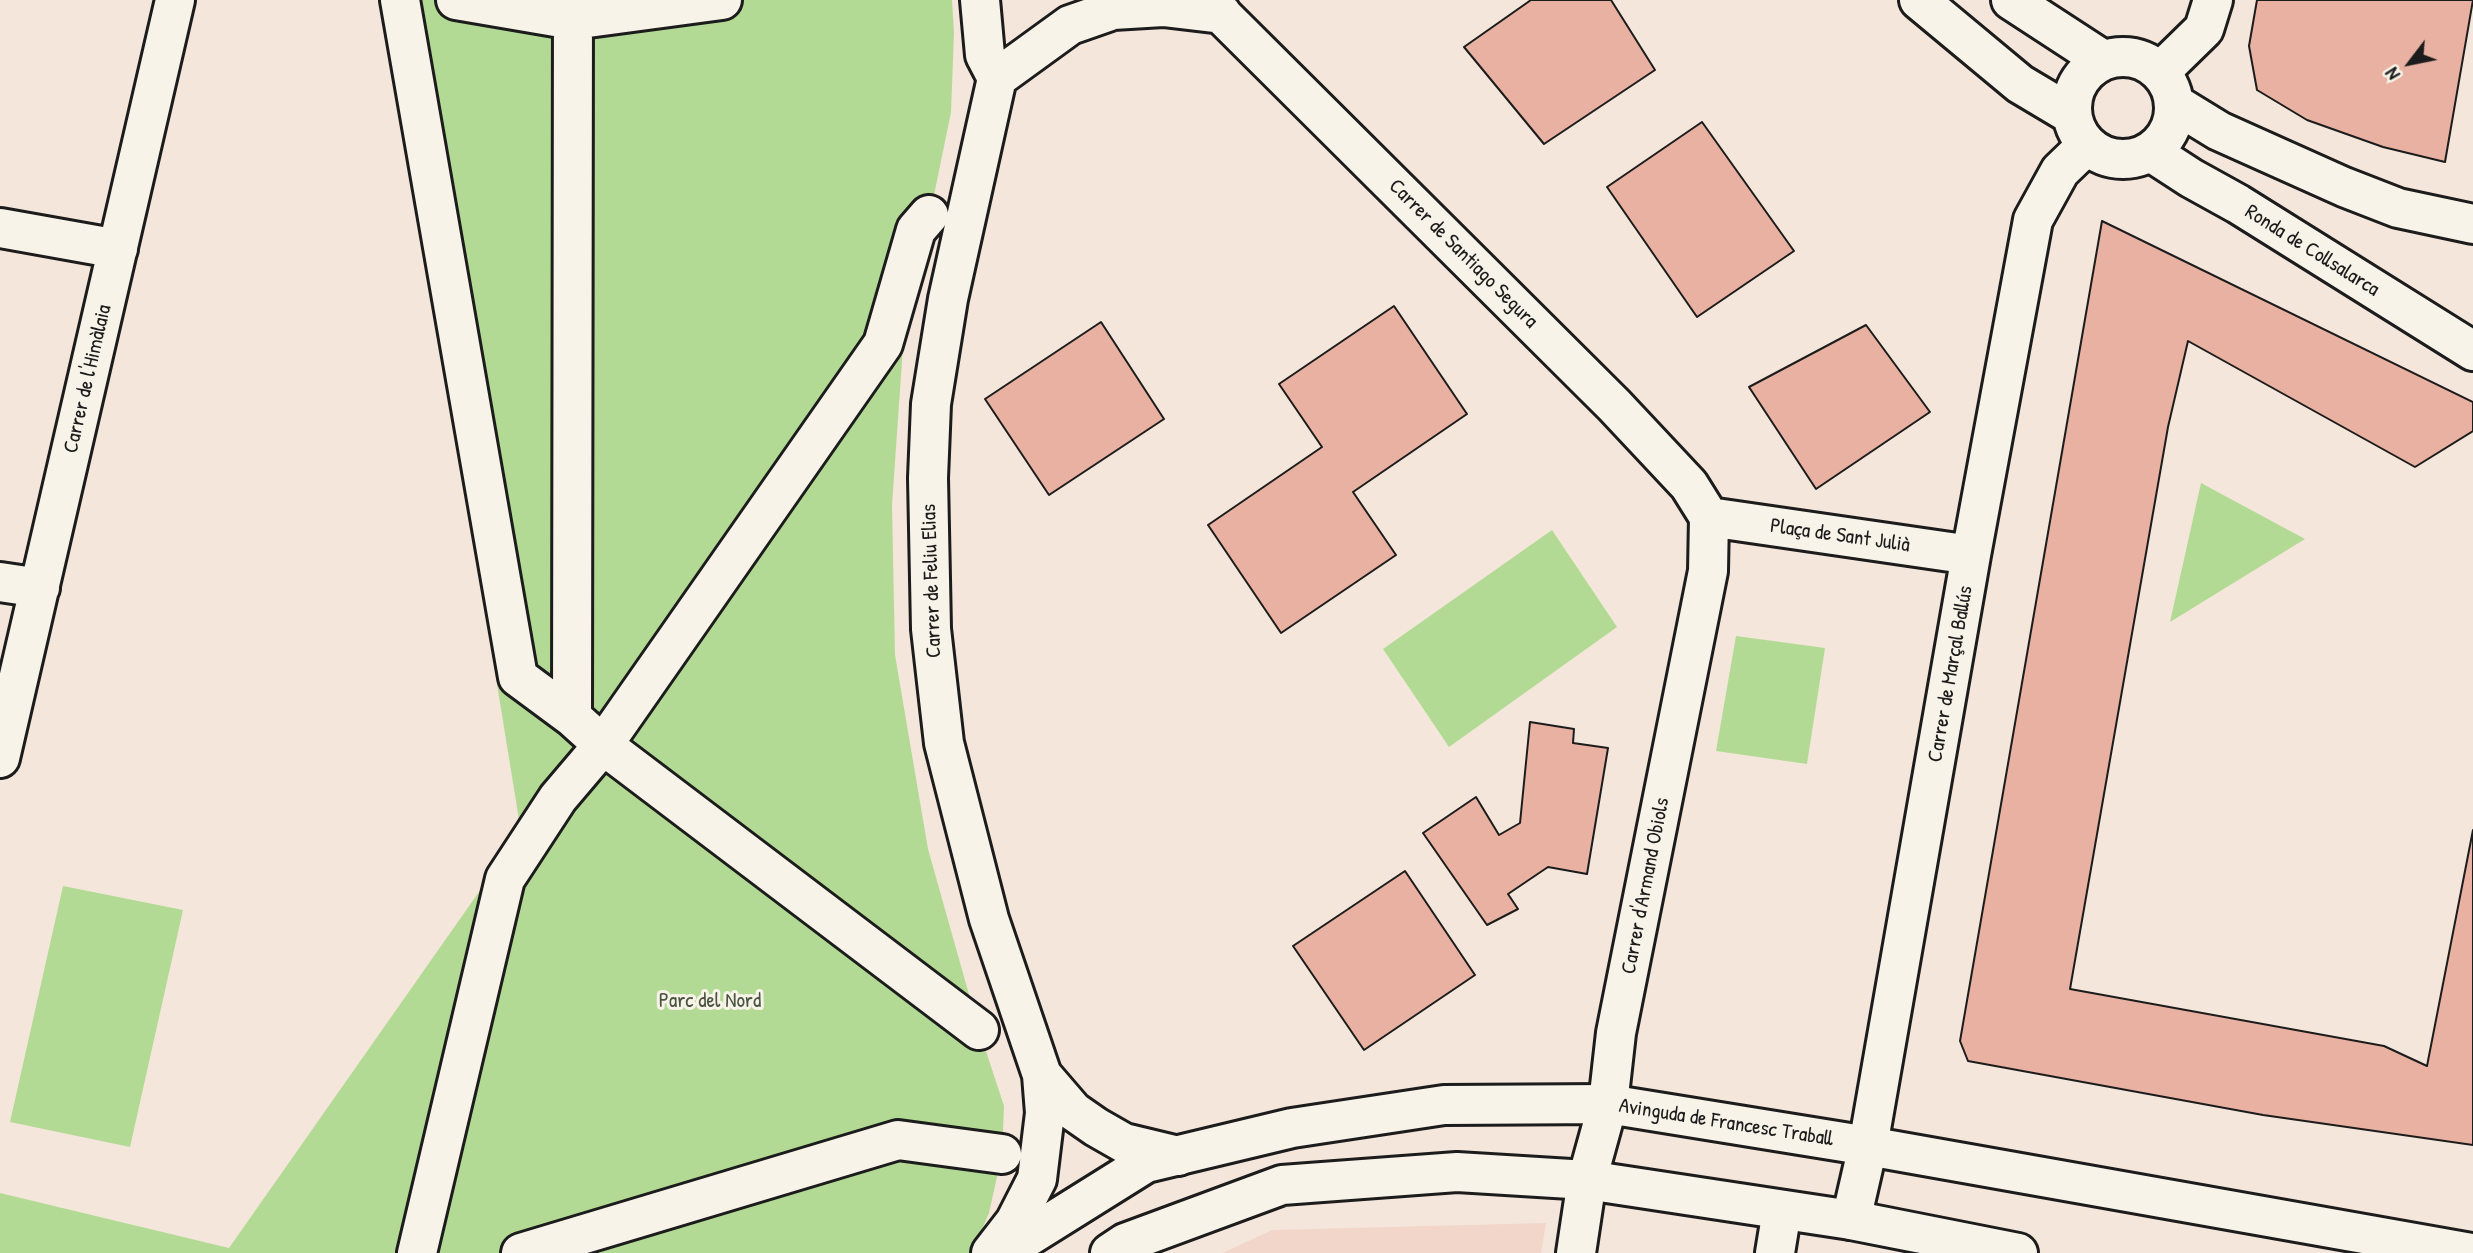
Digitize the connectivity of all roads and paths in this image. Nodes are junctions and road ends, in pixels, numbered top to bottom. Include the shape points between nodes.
1 (175, 0) edge
2 (400, 0) edge
3 (456, 0) edge
4 (722, 0) edge
5 (980, 0) edge
6 (1919, 0) edge
7 (2011, 0) edge
8 (2213, 0) edge
9 (1215, 7) edge
10 (573, 10) edge
11 (2103, 60) junction
12 (997, 78) junction
13 (2168, 88) junction
14 (2079, 130) junction
15 (2151, 152) junction
16 (929, 215) dead end
17 (2472, 220) edge
18 (0, 228) edge
19 (118, 250) junction
20 (2473, 351) edge
21 (1709, 517) junction
22 (1971, 555) junction
23 (0, 582) edge
24 (40, 588) junction
25 (572, 717) junction
26 (603, 745) junction
27 (0, 758) edge
28 (979, 1030) dead end
29 (1042, 1075) junction
30 (1608, 1104) junction
31 (1867, 1146) junction
32 (1002, 1154) dead end
33 (1178, 1156) junction
34 (1587, 1180) junction
35 (1782, 1210) junction
36 (1851, 1220) junction
37 (417, 1253) edge
38 (521, 1253) edge
39 (991, 1253) edge
40 (1002, 1253) edge
41 (1110, 1253) edge
42 (1576, 1253) edge
43 (1775, 1253) edge
44 (2018, 1253) edge
45 (2471, 1253) edge

1 - 19 street, Carrer de l'Himàlaia
2 - 25 street via 518,677
3 - 10 street
4 - 10 street
5 - 12 street via 985,55
6 - 14 street
7 - 11 street
8 - 13 street via 2204,29
9 - 12 street via 1113,10 1070,26
9 - 21 street, Carrer de Santiago Segura via 1614,404 1689,485
10 - 25 street
11 - 13 street via 2133,57 2148,63
11 - 14 street via 2078,82
12 - 29 street, Carrer de Feliu Elias via 948,299 931,404 931,629 948,757 989,919
13 - 15 street via 2169,131
13 - 17 street via 2219,131 2344,187 2398,208
14 - 15 street via 2101,155 2136,158
14 - 22 street, Carrer de Marçal Ballús via 2033,220
15 - 20 street, Ronda de Collsalarca
16 - 26 street via 916,230 883,344
18 - 19 street
19 - 24 street, Carrer de l'Himàlaia
21 - 22 street, Plaça de Sant Julià
21 - 30 street, Carrer d'Armand Obiols via 1708,571 1616,1033
22 - 31 street, Carrer de Marçal Ballús
23 - 24 street
24 - 27 street, Carrer de l'Himàlaia
25 - 26 street
26 - 28 street
26 - 37 street via 558,798 505,879
29 - 33 street, Carrer de Feliu Elias via 1073,1111 1096,1128 1124,1143
29 - 39 street, Carrer de Feliu Elias via 1045,1113 1037,1179 1015,1222
30 - 31 street, Avinguda de Francesc Traball
30 - 33 street, Avinguda de Francesc Traball via 1444,1105 1292,1128
30 - 34 street, Carrer d'Armand Obiols
31 - 36 street, Carrer de Marçal Ballús
31 - 45 street, Avinguda de Francesc Traball
32 - 38 street via 898,1140
33 - 40 street, Avinguda de Francesc Traball via 1146,1163
34 - 35 street
34 - 41 street via 1457,1172 1282,1185 1125,1243
34 - 42 street, Carrer d'Armand Obiols
35 - 36 street
35 - 43 street
36 - 44 street

